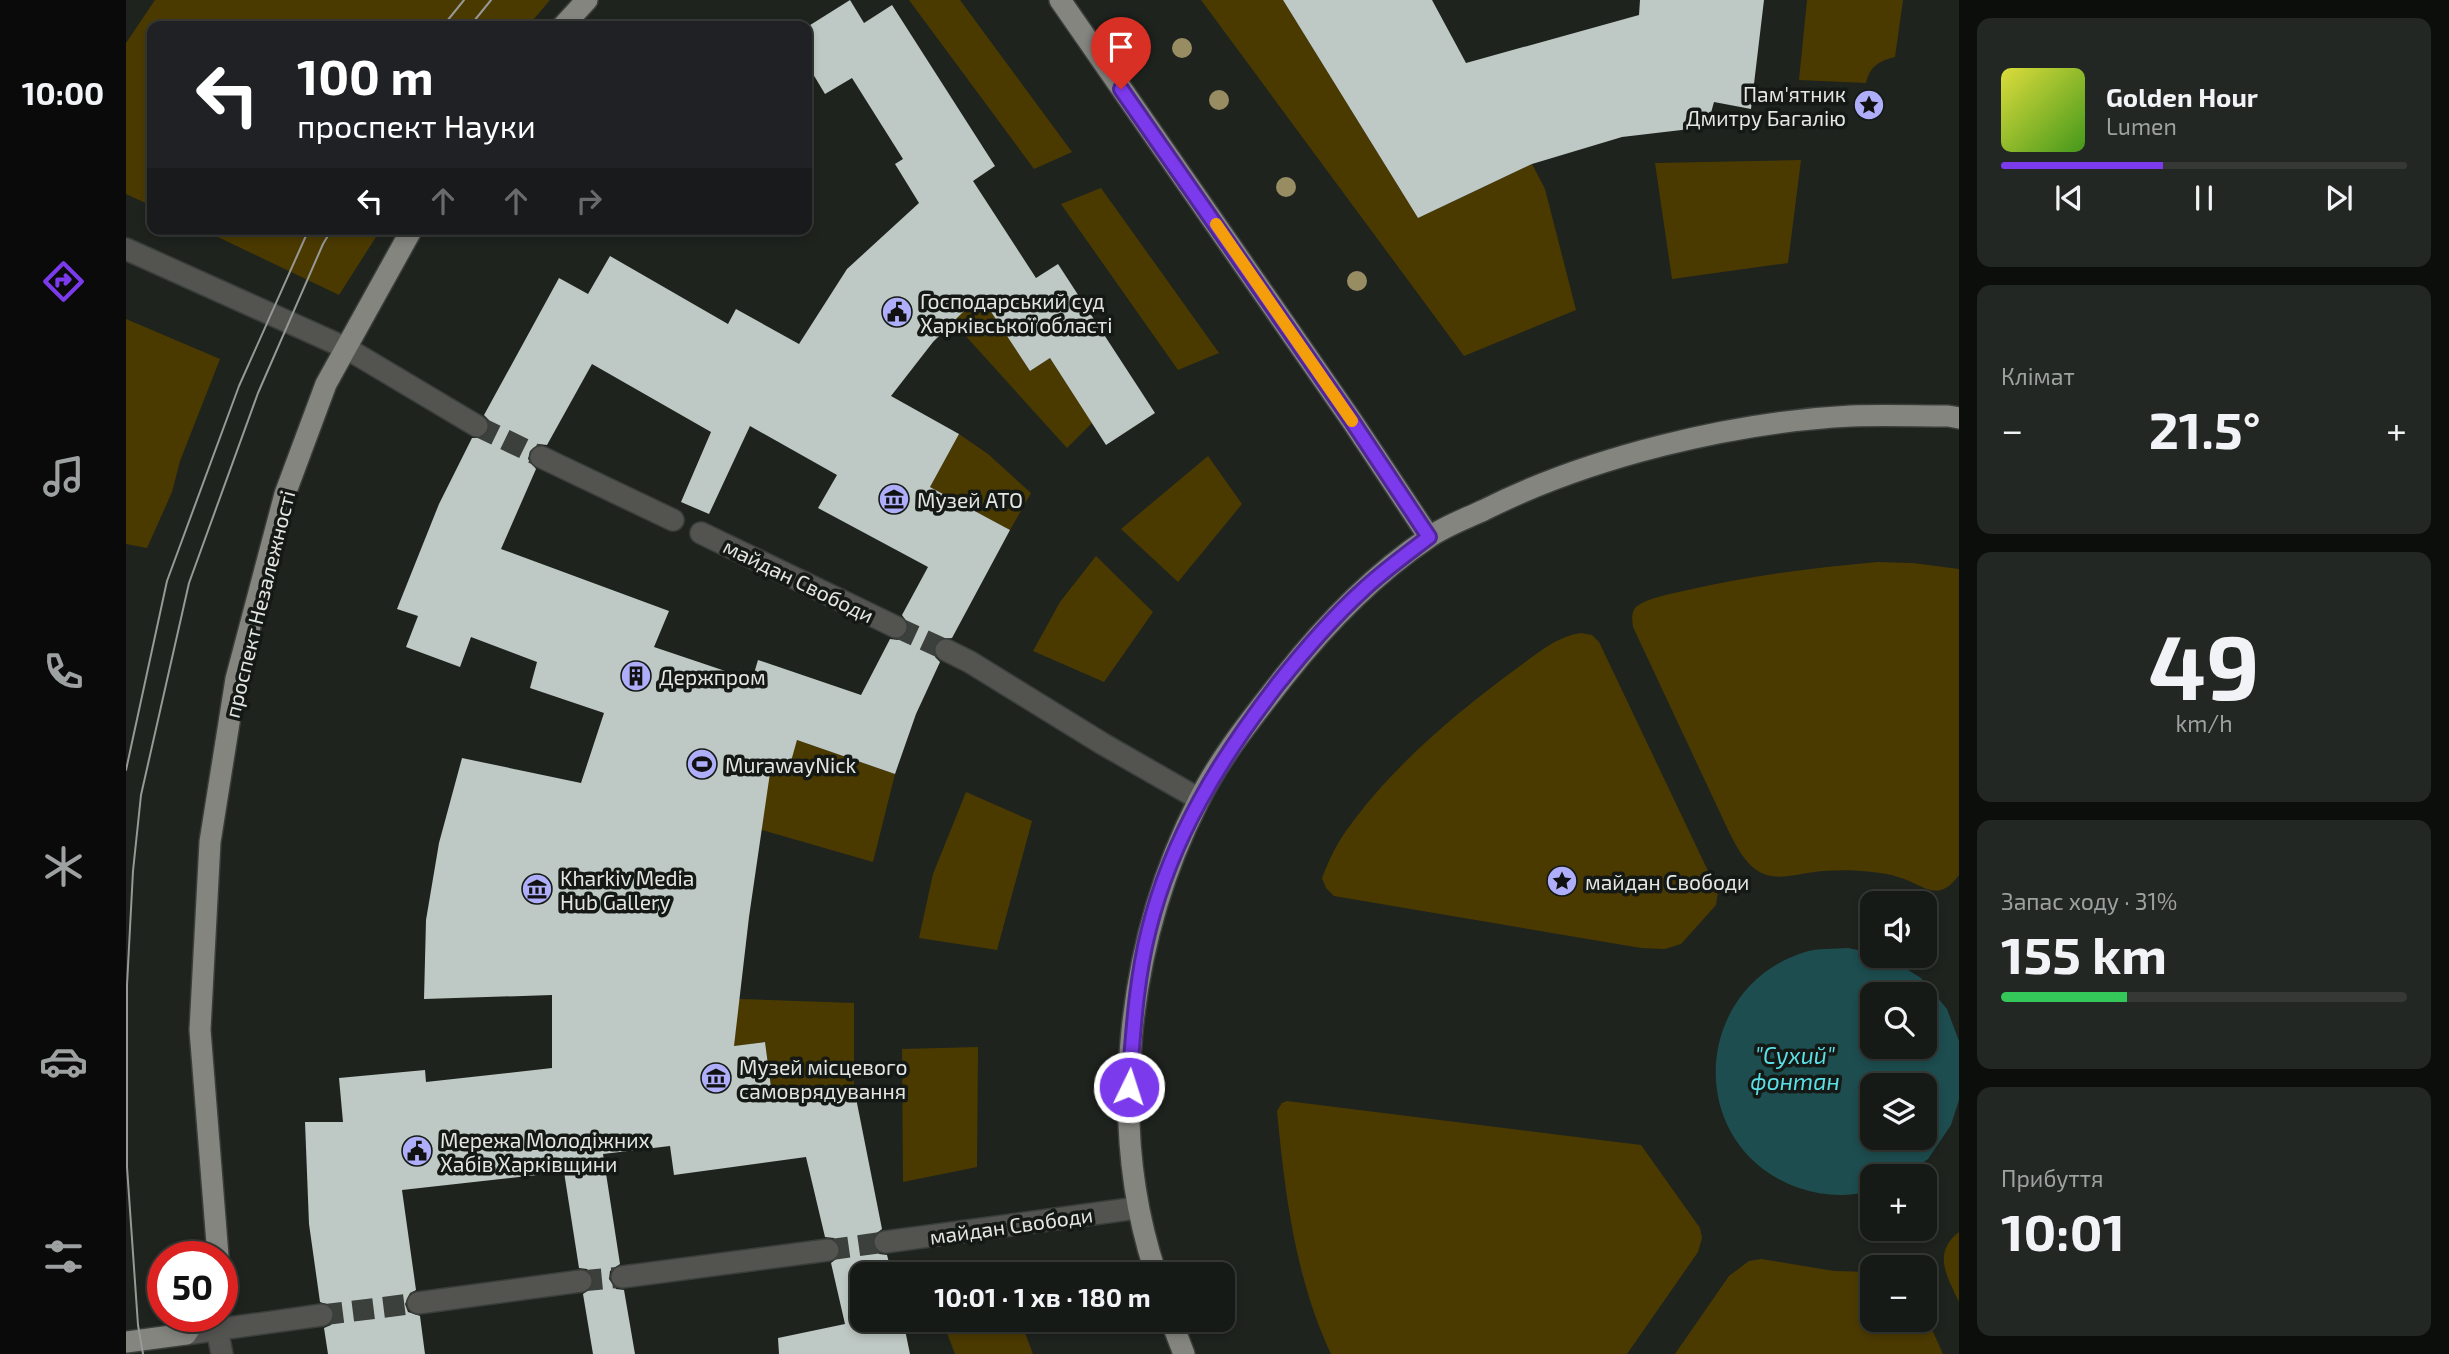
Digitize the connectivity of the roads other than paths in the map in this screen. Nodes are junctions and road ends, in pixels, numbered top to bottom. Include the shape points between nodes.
1 (587, 0) edge
2 (1060, 0) edge
3 (568, 21) edge
4 (409, 235) edge
5 (126, 249) edge
6 (346, 348) junction
7 (1959, 418) edge
8 (477, 426) tunnel mouth
9 (541, 457) tunnel mouth
10 (673, 520) dead end
11 (701, 533) dead end
12 (1429, 537) junction
13 (896, 627) tunnel mouth
14 (946, 650) tunnel mouth
15 (1199, 799) junction
16 (1137, 1208) junction
17 (217, 1241) edge
18 (885, 1242) tunnel mouth
19 (828, 1250) tunnel mouth
20 (1153, 1262) edge
21 (622, 1277) tunnel mouth
22 (581, 1281) tunnel mouth
23 (418, 1303) tunnel mouth
24 (322, 1315) tunnel mouth
25 (238, 1326) edge
26 (171, 1332) edge
27 (218, 1332) edge
28 (1176, 1332) edge
29 (130, 1346) edge
30 (222, 1354) edge
31 (1184, 1354) edge

1 - 3 main road
2 - 12 main road
4 - 6 main road, проспект Незалежності
5 - 6 street
6 - 8 street
6 - 17 main road, проспект Незалежності via 326,384 285,494 236,679 210,842 200,1030
7 - 12 main road via 1850,416 1762,426 1676,443 1516,494
9 - 10 street
11 - 13 street, майдан Свободи
12 - 15 main road via 1363,590 1303,653 1243,729
14 - 15 street
15 - 16 main road via 1171,859 1149,929 1134,1022 1128,1109
16 - 18 street, майдан Свободи
16 - 20 main road
19 - 21 street
22 - 23 street
24 - 25 street
26 - 29 main road
27 - 30 street
28 - 31 main road

